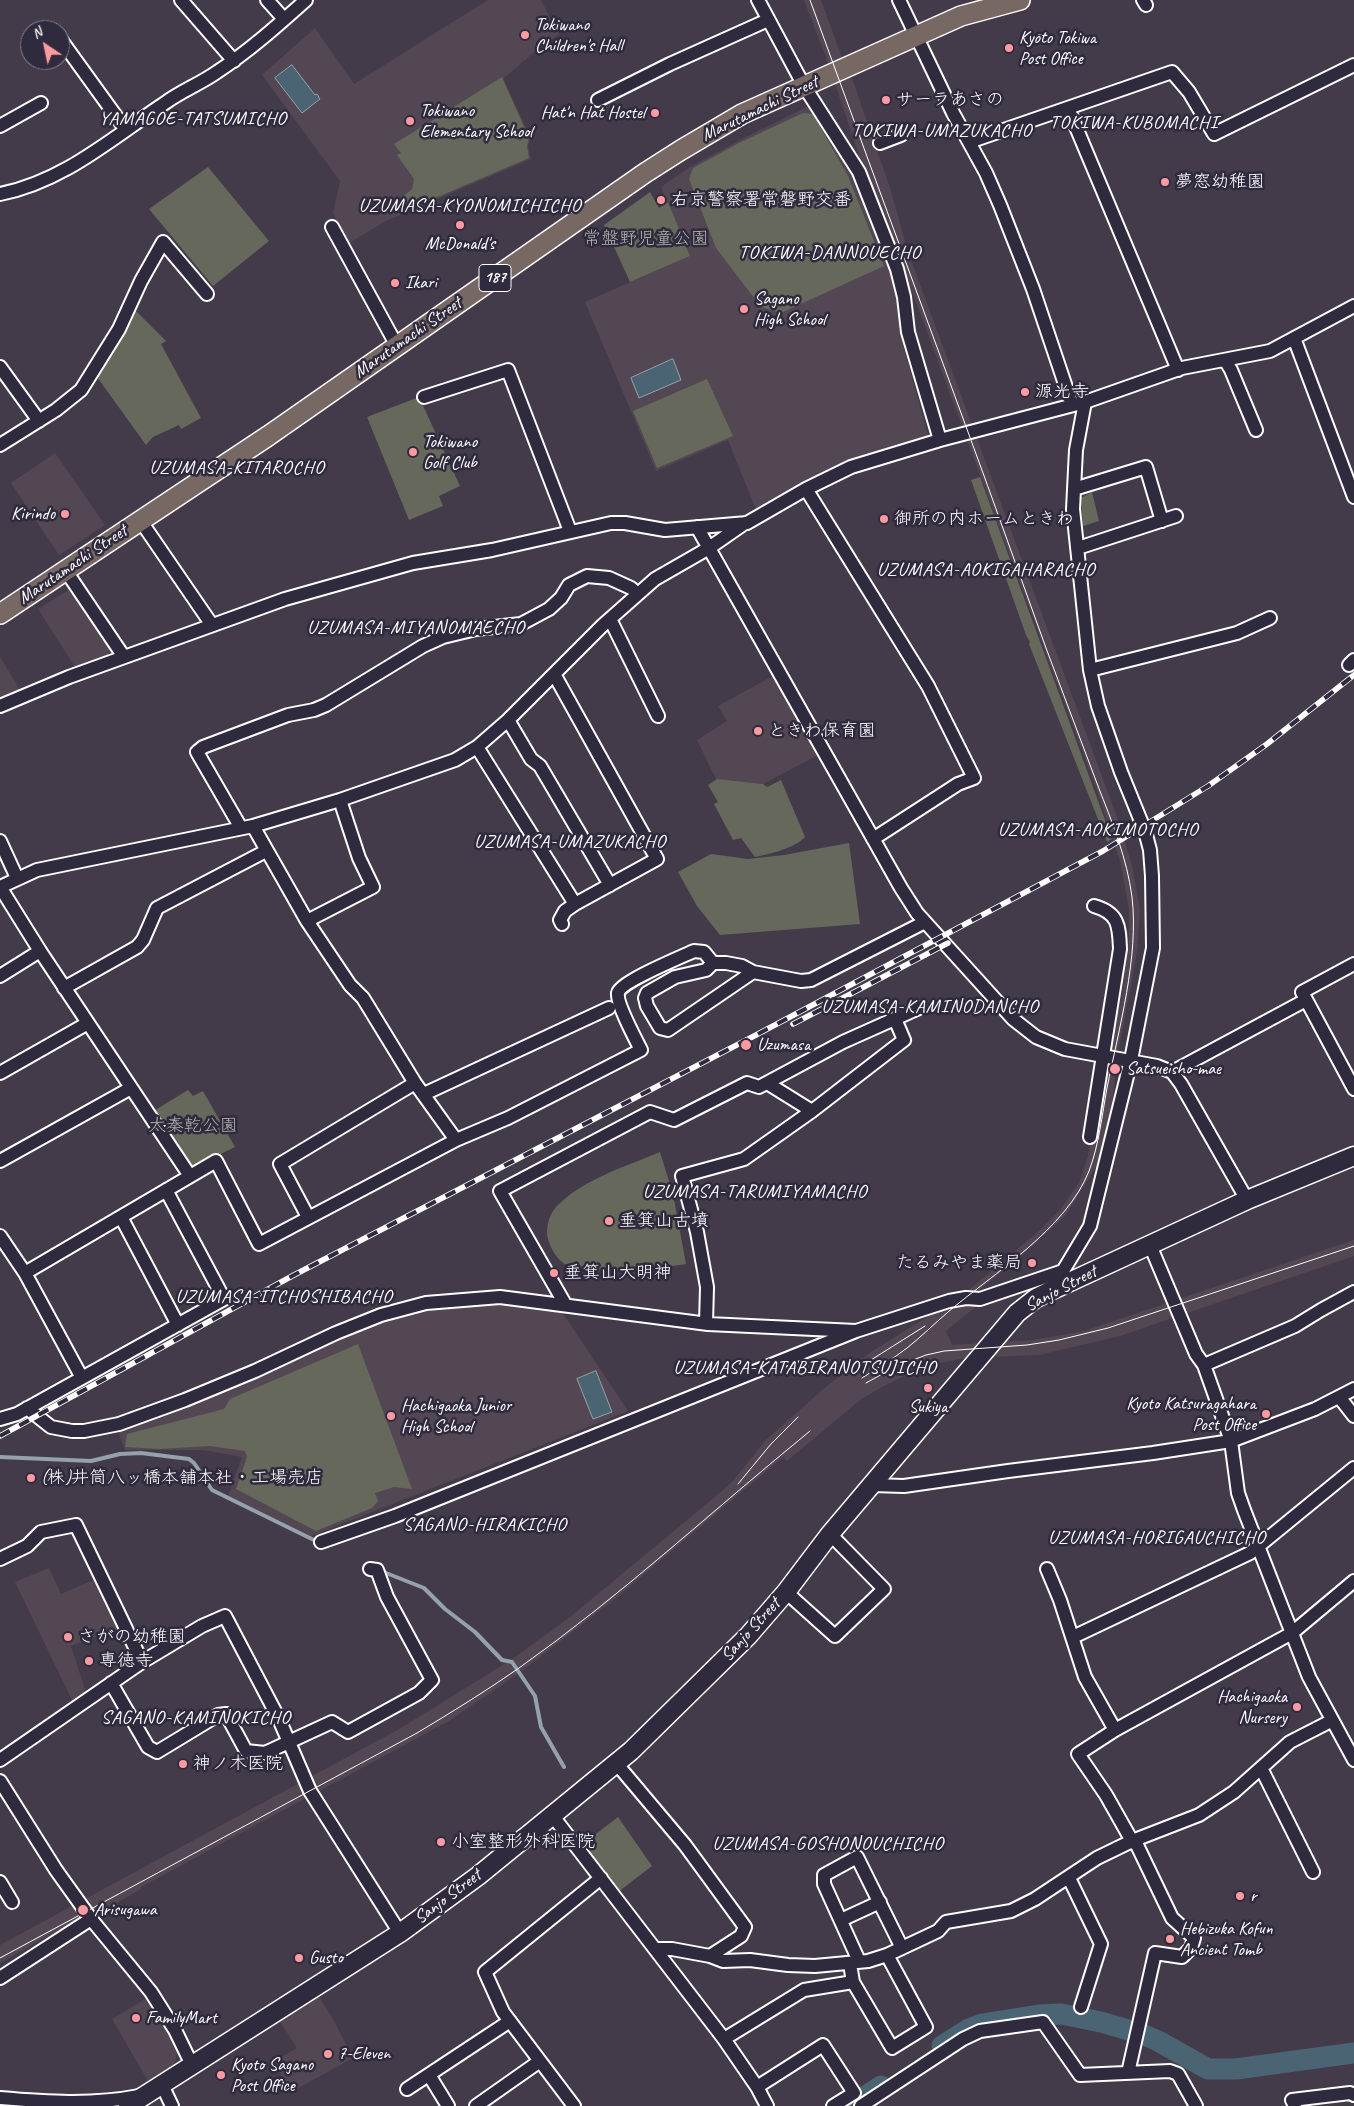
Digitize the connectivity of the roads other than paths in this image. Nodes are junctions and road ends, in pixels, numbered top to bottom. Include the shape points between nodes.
1 (181, 0) edge
2 (267, 0) edge
3 (306, 0) edge
4 (758, 0) edge
5 (899, 0) edge
6 (1020, 0) edge
7 (284, 19) junction
8 (768, 20) junction
9 (916, 36) junction
10 (70, 52) edge
11 (234, 61) junction
12 (1354, 65) edge
13 (804, 86) junction
14 (598, 100) dead end
15 (40, 102) dead end
16 (1068, 108) junction
17 (0, 126) edge
18 (126, 130) junction
19 (901, 135) dead end
20 (969, 142) junction
21 (880, 143) dead end
22 (0, 194) edge
23 (332, 227) dead end
24 (207, 294) dead end
25 (1354, 306) edge
26 (1294, 338) junction
27 (397, 346) junction
28 (1225, 360) junction
29 (0, 367) edge
30 (1178, 370) junction
31 (424, 397) dead end
32 (1085, 402) junction
33 (1072, 405) junction
34 (39, 421) junction
35 (1256, 430) dead end
36 (940, 440) junction
37 (0, 445) edge
38 (806, 489) junction
39 (1074, 489) junction
40 (1354, 497) edge
41 (1176, 516) dead end
42 (140, 520) junction
43 (1162, 521) junction
44 (747, 523) junction
45 (697, 527) junction
46 (570, 531) junction
47 (709, 548) junction
48 (1078, 548) junction
49 (66, 571) junction
50 (638, 594) junction
51 (0, 614) edge
52 (1270, 618) dead end
53 (610, 619) junction
54 (212, 624) junction
55 (124, 657) junction
56 (1090, 670) junction
57 (554, 674) junction
58 (0, 706) edge
59 (658, 716) dead end
60 (508, 720) junction
61 (477, 747) junction
62 (340, 800) junction
63 (247, 827) junction
64 (873, 839) junction
65 (0, 841) edge
66 (266, 851) junction
67 (17, 878) junction
68 (610, 885) junction
69 (0, 887) edge
70 (575, 904) junction
71 (1094, 906) dead end
72 (307, 921) junction
73 (926, 922) junction
74 (562, 924) dead end
75 (40, 952) junction
76 (713, 964) junction
77 (1354, 964) edge
78 (752, 972) junction
79 (0, 976) edge
80 (64, 988) junction
81 (1306, 1000) junction
82 (609, 1008) dead end
83 (919, 1008) dead end
84 (895, 1018) junction
85 (88, 1023) junction
86 (1103, 1057) junction
87 (1131, 1060) junction
88 (1172, 1072) junction
89 (0, 1073) edge
90 (416, 1082) junction
91 (767, 1083) junction
92 (131, 1088) junction
93 (1354, 1089) edge
94 (424, 1094) junction
95 (812, 1111) junction
96 (1090, 1137) dead end
97 (456, 1140) junction
98 (1354, 1156) edge
99 (0, 1160) edge
100 (190, 1176) junction
101 (166, 1190) junction
102 (1247, 1200) junction
103 (121, 1217) junction
104 (308, 1217) junction
105 (0, 1236) edge
106 (1150, 1245) junction
107 (25, 1273) junction
108 (1054, 1282) junction
109 (1354, 1292) edge
110 (565, 1304) junction
111 (178, 1324) junction
112 (706, 1324) junction
113 (856, 1331) junction
114 (1204, 1365) junction
115 (82, 1378) junction
116 (1354, 1389) edge
117 (1340, 1398) junction
118 (27, 1408) junction
119 (1354, 1416) edge
120 (0, 1419) edge
121 (1231, 1441) junction
122 (1354, 1468) edge
123 (872, 1485) junction
124 (830, 1534) junction
125 (321, 1542) dead end
126 (1258, 1546) junction
127 (0, 1559) edge
128 (370, 1569) dead end
129 (1047, 1569) dead end
130 (1354, 1581) edge
131 (786, 1592) junction
132 (1292, 1633) junction
133 (1072, 1637) junction
134 (142, 1662) junction
135 (112, 1683) junction
136 (1332, 1721) junction
137 (1115, 1730) junction
138 (288, 1742) junction
139 (0, 1760) edge
140 (1354, 1760) edge
141 (616, 1763) junction
142 (1261, 1768) junction
143 (0, 1781) edge
144 (552, 1815) junction
145 (1132, 1841) junction
146 (1313, 1872) dead end
147 (601, 1878) junction
148 (1069, 1878) junction
149 (0, 1882) edge
150 (12, 1902) dead end
151 (880, 1902) junction
152 (91, 1919) junction
153 (841, 1920) junction
154 (400, 1933) junction
155 (902, 1948) junction
156 (655, 1949) junction
157 (710, 1956) junction
158 (887, 1956) junction
159 (855, 1962) junction
160 (0, 1978) edge
161 (853, 1982) junction
162 (1081, 2007) dead end
163 (510, 2021) junction
164 (724, 2039) junction
165 (540, 2061) junction
166 (192, 2065) junction
167 (1128, 2072) junction
168 (429, 2075) junction
169 (757, 2087) junction
170 (407, 2089) dead end
171 (155, 2090) junction
172 (1354, 2095) edge
173 (0, 2098) edge
174 (569, 2105) edge
175 (128, 2106) edge
176 (172, 2106) edge
177 (448, 2106) edge
178 (476, 2106) edge
179 (767, 2106) edge
180 (833, 2106) edge
181 (862, 2106) edge
182 (1196, 2106) edge
183 (1295, 2106) edge

1 - 11 street
2 - 7 street
3 - 7 street
4 - 8 street
5 - 9 street
6 - 9 main road, Marutamachi Street / 187 via 961,16
7 - 11 street
8 - 13 street
8 - 14 street
9 - 13 main road, Marutamachi Street / 187
9 - 20 street
10 - 18 street
11 - 18 street via 166,101
12 - 16 street via 1214,134 1190,92 1172,72
13 - 27 main road, Marutamachi Street / 187 via 742,114 680,150
13 - 36 street via 859,172 897,269 908,332
15 - 17 street
16 - 20 street
16 - 30 street
18 - 22 street via 56,176 24,190
19 - 21 street
20 - 33 street via 1000,205
23 - 27 street
24 - 34 street via 163,242 94,372 81,390
25 - 26 street
26 - 28 street via 1270,351
26 - 40 street
27 - 42 main road, Marutamachi Street / 187
28 - 30 street
28 - 35 street
29 - 34 street
30 - 32 street
31 - 46 street via 508,370
32 - 33 street
32 - 39 street via 1076,450
33 - 36 street
34 - 37 street
36 - 38 street via 851,467
38 - 44 street
38 - 64 street via 928,686 974,778 958,784
39 - 43 street via 1146,468
39 - 48 street
41 - 43 street
42 - 49 main road, Marutamachi Street / 187
42 - 54 street
43 - 48 street
44 - 45 street
44 - 47 street
45 - 46 street via 665,530 611,523
45 - 47 street
46 - 54 street via 492,550 413,563 285,599
47 - 50 street via 656,579
47 - 64 street
48 - 56 street
49 - 51 main road, Marutamachi Street / 187
49 - 55 street
50 - 53 street
50 - 63 street via 609,578 587,576 569,585 549,609 521,624 443,637 326,705 288,715 203,747 198,752
52 - 56 street via 1237,633
53 - 57 street
53 - 59 street
54 - 55 street
55 - 58 street
56 - 87 street via 1098,706 1150,850 1153,948
57 - 60 street
57 - 68 street via 657,858
60 - 61 street
60 - 68 street via 531,759 540,766
61 - 62 street via 455,760
61 - 70 street
62 - 63 street
62 - 72 street via 373,887
63 - 66 street
63 - 67 street via 45,868
64 - 73 street via 901,888
65 - 67 street
66 - 72 street
66 - 80 street via 157,908 137,947
67 - 69 street
68 - 70 street
69 - 75 street
70 - 74 street via 565,911 560,920
71 - 86 street via 1106,909 1118,924 1119,932 1120,949
72 - 90 street via 350,985 363,998
73 - 78 street via 811,980
73 - 86 street via 1012,1019 1036,1036 1065,1049
75 - 79 street
75 - 80 street
76 - 78 street via 742,966
76 - 78 street via 706,970 675,978 647,993 647,1006 660,1028 674,1027
76 - 97 street via 704,952 694,951 630,982 620,989 618,997 641,1050 508,1118
77 - 81 street via 1302,992
80 - 85 street
81 - 88 street
81 - 93 street
82 - 94 street
83 - 84 street
84 - 91 street
84 - 95 street via 904,1040
85 - 89 street
85 - 92 street
86 - 87 street
86 - 96 street
87 - 88 street
87 - 108 street via 1090,1226
88 - 102 street
90 - 94 street
90 - 104 street via 280,1164
91 - 95 street
91 - 110 street via 759,1088 747,1083 674,1120 650,1112 500,1191
92 - 99 street
92 - 100 street
94 - 97 street
95 - 112 street via 744,1159 682,1176 707,1287
97 - 104 street
98 - 102 main road, Sanjo Street
100 - 101 street
100 - 104 street via 216,1161 258,1244
101 - 103 street
101 - 111 street via 224,1299
102 - 106 main road, Sanjo Street
103 - 107 street
103 - 111 street
105 - 107 street
106 - 108 main road, Sanjo Street
106 - 114 street via 1196,1354
107 - 115 street
108 - 113 street via 980,1299 949,1301
108 - 123 main road, Sanjo Street via 1017,1313
109 - 114 street via 1295,1326
110 - 112 street
110 - 118 street via 500,1297 426,1303 381,1315 185,1400 106,1427 84,1431 51,1427
111 - 115 street
112 - 113 street
113 - 125 street via 395,1516
114 - 121 street
115 - 118 street
116 - 117 street
117 - 119 street
117 - 121 street
118 - 120 street
121 - 123 street via 904,1486
121 - 126 street via 1238,1493
122 - 126 street
123 - 124 main road, Sanjo Street
124 - 131 main road, Sanjo Street
124 - 131 street via 884,1589 835,1636
126 - 132 street
126 - 133 street via 1195,1580
127 - 134 street via 27,1546 41,1532 76,1525
128 - 138 street via 377,1570 387,1596 432,1680 419,1693 348,1732 332,1722
129 - 133 street
130 - 132 street
131 - 141 main road, Sanjo Street via 738,1646
132 - 136 street
132 - 137 street
133 - 137 street via 1085,1677
134 - 135 street
134 - 138 street via 225,1616
135 - 138 street via 148,1747 157,1752 218,1715 226,1714 246,1751 265,1753
135 - 139 street
136 - 140 street
136 - 142 street via 1290,1742
137 - 145 street via 1078,1754
138 - 154 street via 322,1813
141 - 144 main road, Sanjo Street
141 - 157 street via 685,1845 745,1928 740,1936
142 - 145 street via 1234,1792 1198,1815
142 - 146 street
143 - 152 street
144 - 147 street
144 - 154 main road, Sanjo Street via 478,1876
145 - 148 street via 1097,1858
145 - 167 street via 1137,1845 1172,1918 1194,1938 1191,1948 1182,1957 1155,1953
147 - 156 street
147 - 163 street via 485,1972
148 - 155 street via 1011,1911 946,1922 938,1931
148 - 162 street via 1101,1944
149 - 150 street
151 - 153 street
151 - 153 street via 857,1858 824,1874 824,1884
151 - 155 street
152 - 160 street
152 - 166 street via 151,1992
153 - 159 street
154 - 166 main road, Sanjo Street
155 - 158 street
156 - 157 street via 672,1948
156 - 164 street
157 - 159 street via 722,1961 750,1960 788,1966
158 - 159 street
158 - 161 street via 926,2027 892,2048
159 - 161 street
161 - 164 street via 804,1990
163 - 165 street
163 - 168 street
164 - 169 street
165 - 174 street
165 - 178 street
166 - 171 main road, Sanjo Street
167 - 181 street via 1080,2075 1043,2022 980,2032 963,2039
167 - 182 street via 1170,2071 1178,2074
168 - 170 street
168 - 177 street
169 - 179 street
169 - 180 street via 823,2045 854,2093
171 - 173 street via 116,2100 45,2102
171 - 175 main road, Sanjo Street
171 - 176 street
172 - 183 street via 1292,2100

